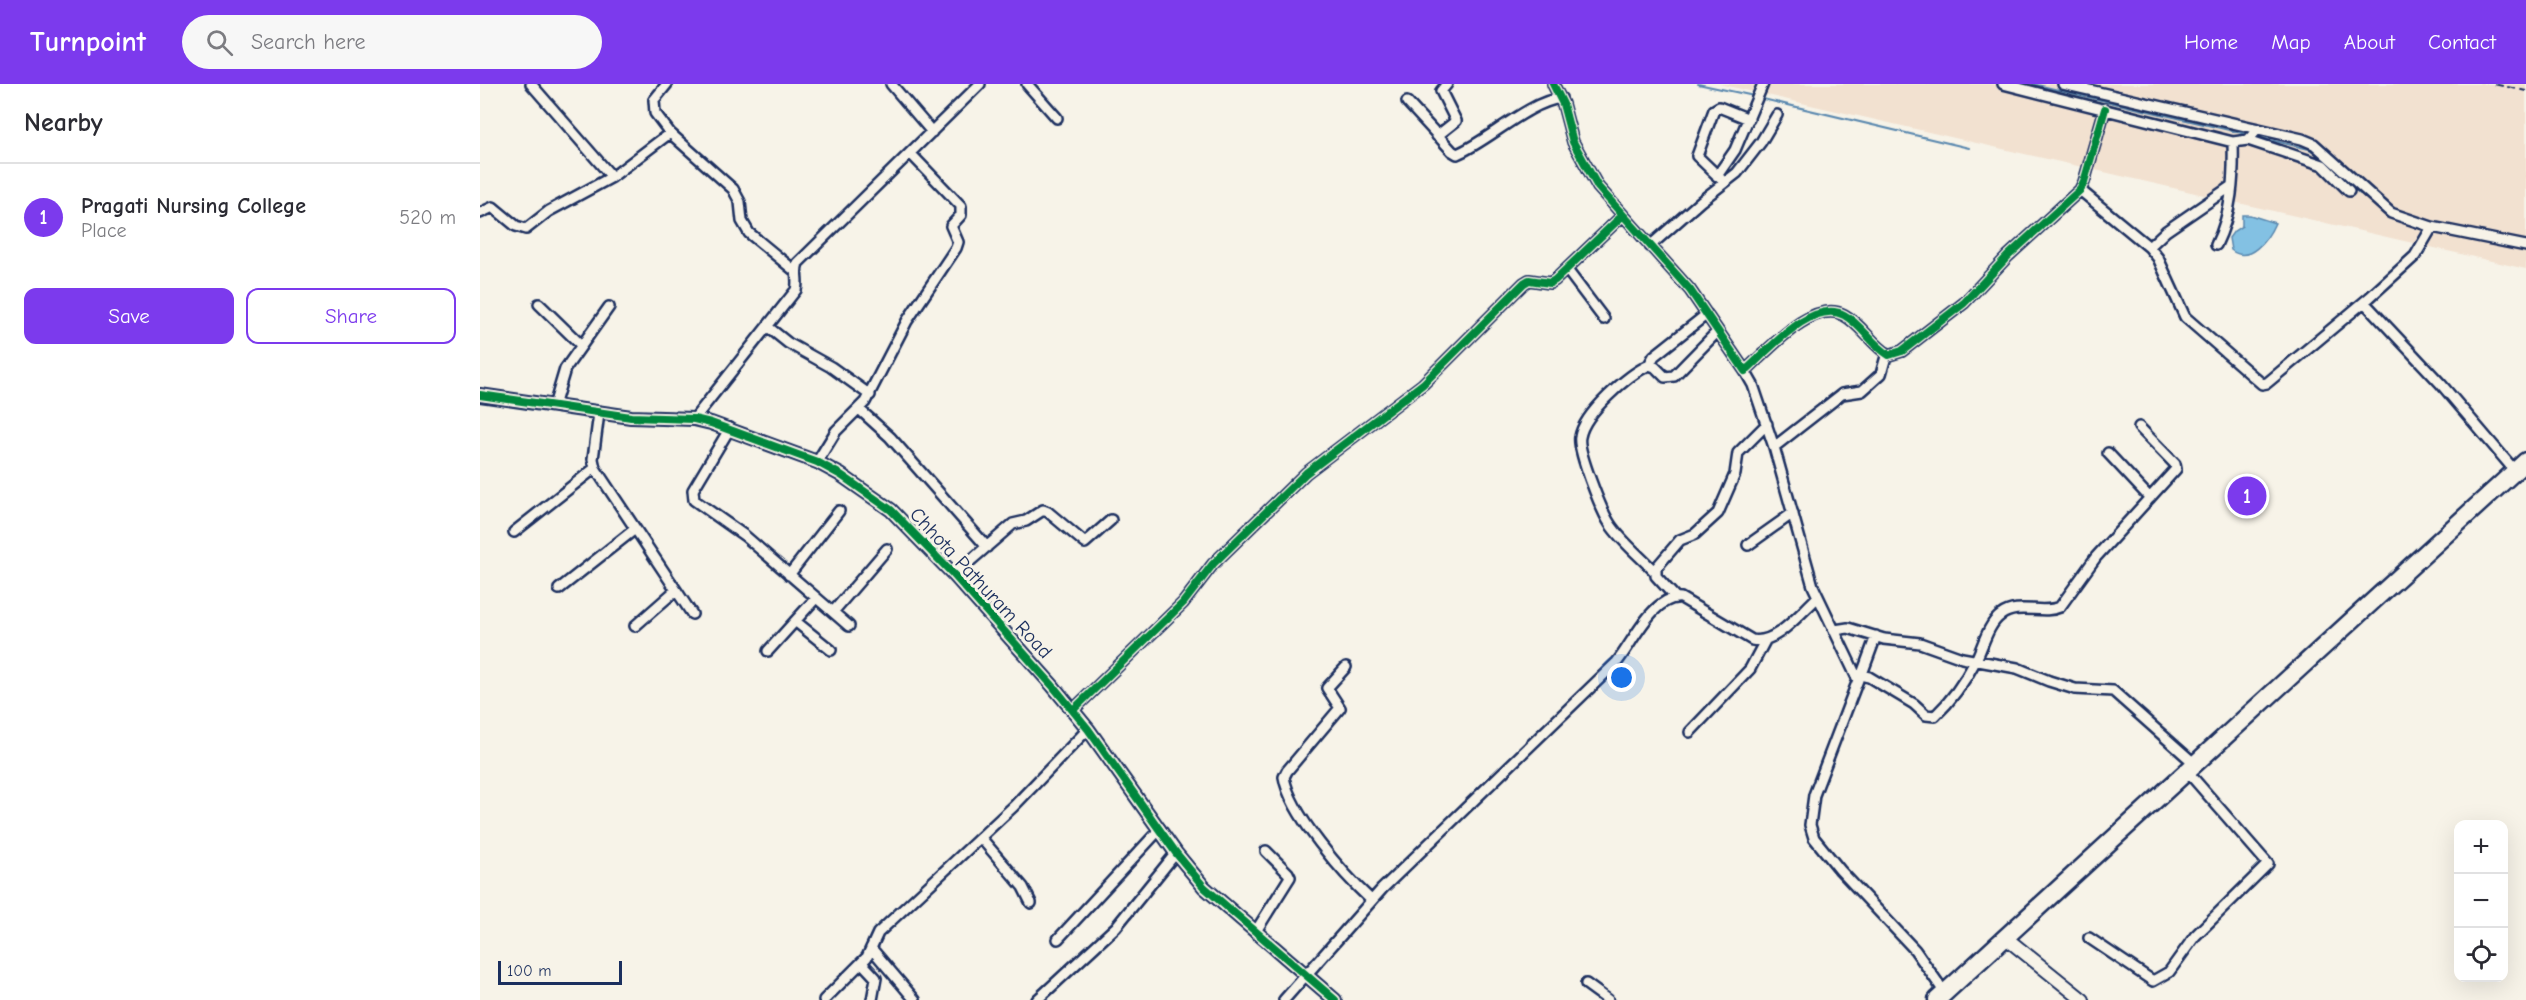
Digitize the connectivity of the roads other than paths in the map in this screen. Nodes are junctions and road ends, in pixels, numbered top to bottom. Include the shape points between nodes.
1 (531, 84) edge
2 (667, 84) edge
3 (891, 84) edge
4 (980, 84) edge
5 (1027, 84) edge
6 (1447, 84) edge
7 (1553, 84) edge
8 (1763, 84) edge
9 (2003, 84) edge
10 (2062, 84) edge
11 (1561, 98) junction
12 (1407, 102) dead end
13 (2105, 110) junction
14 (1777, 115) dead end
15 (1057, 118) dead end
16 (1749, 118) junction
17 (2257, 130) junction
18 (932, 132) junction
19 (670, 133) junction
20 (1437, 136) junction
21 (2248, 140) junction
22 (2233, 142) junction
23 (910, 153) junction
24 (612, 177) junction
25 (1721, 179) junction
26 (2230, 187) junction
27 (2080, 190) junction
28 (2349, 191) dead end
29 (480, 213) edge
30 (1622, 216) junction
31 (2432, 227) junction
32 (2216, 245) dead end
33 (1650, 246) junction
34 (2526, 246) edge
35 (2149, 247) junction
36 (1567, 270) junction
37 (795, 271) junction
38 (2364, 302) junction
39 (539, 304) dead end
40 (609, 307) dead end
41 (1707, 314) junction
42 (1604, 319) dead end
43 (768, 327) junction
44 (1718, 331) junction
45 (580, 345) junction
46 (1887, 353) junction
47 (1649, 365) junction
48 (1745, 371) junction
49 (480, 394) edge
50 (870, 394) junction
51 (554, 406) junction
52 (859, 409) junction
53 (599, 412) junction
54 (694, 419) junction
55 (1767, 424) junction
56 (2139, 427) dead end
57 (730, 429) junction
58 (1774, 447) junction
59 (2108, 453) dead end
60 (817, 462) junction
61 (2521, 466) edge
62 (595, 468) junction
63 (2150, 498) junction
64 (839, 511) dead end
65 (1793, 513) junction
66 (1111, 520) dead end
67 (635, 529) junction
68 (514, 532) dead end
69 (1748, 545) dead end
70 (987, 547) junction
71 (887, 549) dead end
72 (1654, 571) junction
73 (789, 575) junction
74 (954, 575) junction
75 (559, 589) dead end
76 (676, 590) junction
77 (1676, 597) junction
78 (1817, 597) junction
79 (816, 598) junction
80 (833, 612) junction
81 (692, 614) dead end
82 (795, 621) junction
83 (635, 626) dead end
84 (849, 626) dead end
85 (1835, 630) junction
86 (1876, 636) junction
87 (1767, 639) junction
88 (831, 650) dead end
89 (768, 651) dead end
90 (1976, 661) junction
91 (1346, 667) dead end
92 (1859, 674) junction
93 (1073, 710) junction
94 (1088, 729) junction
95 (1690, 732) dead end
96 (2191, 768) junction
97 (1161, 829) junction
98 (981, 838) junction
99 (1266, 851) dead end
100 (1176, 853) junction
101 (1371, 900) junction
102 (1031, 903) dead end
103 (1256, 931) junction
104 (2006, 938) junction
105 (2089, 938) dead end
106 (1058, 939) dead end
107 (871, 948) junction
108 (862, 963) junction
109 (1306, 974) junction
110 (1586, 984) dead end
111 (1941, 997) edge
112 (824, 1000) edge
113 (872, 1000) edge
114 (915, 1000) edge
115 (1037, 1000) edge
116 (1284, 1000) edge
117 (1335, 1000) edge
118 (1608, 1000) edge
119 (2083, 1000) edge

1 - 24 street
2 - 19 street via 653,107
3 - 18 street
4 - 18 street
5 - 15 street
6 - 20 street via 1442,96 1456,121
7 - 11 street
8 - 16 street
9 - 13 street
10 - 17 street
11 - 20 street via 1547,102 1457,154
11 - 30 street via 1583,164
12 - 20 street
13 - 22 street
13 - 27 street
14 - 25 street via 1733,177
16 - 25 street
16 - 25 street via 1719,107 1714,110 1697,156
17 - 21 street
17 - 31 street via 2314,144 2391,213
18 - 23 street
19 - 24 street
19 - 37 street via 733,189 749,233
21 - 22 street
21 - 28 street via 2323,165
22 - 26 street
23 - 37 street via 798,263
23 - 50 street via 961,206 962,215 951,226 958,242 907,321
24 - 29 street via 549,211 526,229 516,226 493,207
25 - 33 street
26 - 32 street via 2227,221
26 - 35 street
27 - 35 street
27 - 46 street via 1954,311 1902,351
30 - 33 street
30 - 36 street
31 - 34 street
31 - 38 street via 2415,256
33 - 41 street
35 - 38 street via 2186,317 2262,384
36 - 42 street
36 - 93 street via 1550,283 1535,279 1524,283 1423,384 1321,460 1213,564 1183,603
37 - 43 street via 796,290
38 - 61 street
39 - 45 street
40 - 45 street
41 - 44 street
41 - 47 street via 1654,356
43 - 50 street
43 - 54 street
44 - 47 street via 1674,376 1665,377
44 - 48 street
45 - 51 street via 561,378
46 - 48 street via 1846,316 1819,312 1806,317
46 - 58 street via 1881,374 1862,391 1842,394
47 - 72 street via 1603,400 1580,440 1592,484 1609,524
48 - 55 street
49 - 51 street, Chhota Pathuram Road
50 - 52 street
51 - 53 street, Chhota Pathuram Road
52 - 60 street via 836,431
52 - 70 street via 890,437
53 - 54 street, Chhota Pathuram Road via 650,419
53 - 62 street
54 - 57 street, Chhota Pathuram Road
55 - 58 street
55 - 72 street via 1738,453 1735,474 1718,513 1695,534 1680,540
56 - 63 street via 2176,469
57 - 60 street, Chhota Pathuram Road
57 - 73 street via 692,497
58 - 65 street
59 - 63 street
60 - 74 street, Chhota Pathuram Road via 891,510
61 - 96 highway
62 - 67 street
62 - 68 street
63 - 90 street via 2096,557 2060,607 2002,613
64 - 73 street
65 - 69 street
65 - 78 street
66 - 70 street via 1085,543 1042,510 1013,524
67 - 75 street
67 - 76 street
70 - 74 street
71 - 80 street
72 - 77 street
73 - 79 street
74 - 93 street, Chhota Pathuram Road
76 - 81 street
76 - 83 street
77 - 87 street via 1752,640
77 - 101 street via 1647,618 1617,662
78 - 85 street
78 - 87 street
79 - 80 street
79 - 82 street
80 - 84 street
82 - 88 street
82 - 89 street
85 - 86 street via 1848,628
85 - 92 street
86 - 90 street via 1920,643
86 - 92 street
87 - 95 street via 1750,669
90 - 92 street via 1953,698 1930,717
90 - 96 street via 2017,668 2075,689 2113,691
91 - 101 street via 1327,688 1340,708 1284,777 1304,819 1347,877
92 - 111 street via 1814,795 1809,825 1814,838 1839,870 1915,950
93 - 94 street, Chhota Pathuram Road
94 - 97 street, Chhota Pathuram Road
94 - 98 street
96 - 104 highway
96 - 105 street via 2268,864 2195,936 2169,972 2153,981
97 - 100 street, Chhota Pathuram Road
97 - 106 street
98 - 102 street via 1023,887
98 - 107 street via 878,933
99 - 103 street via 1290,877
100 - 103 street, Chhota Pathuram Road via 1204,887
100 - 115 street via 1116,927
101 - 109 street
103 - 109 street, Chhota Pathuram Road
104 - 111 highway
104 - 119 street
107 - 108 street
107 - 114 street
108 - 112 street
108 - 113 street via 876,978
109 - 116 street
109 - 117 street, Chhota Pathuram Road
110 - 118 street

